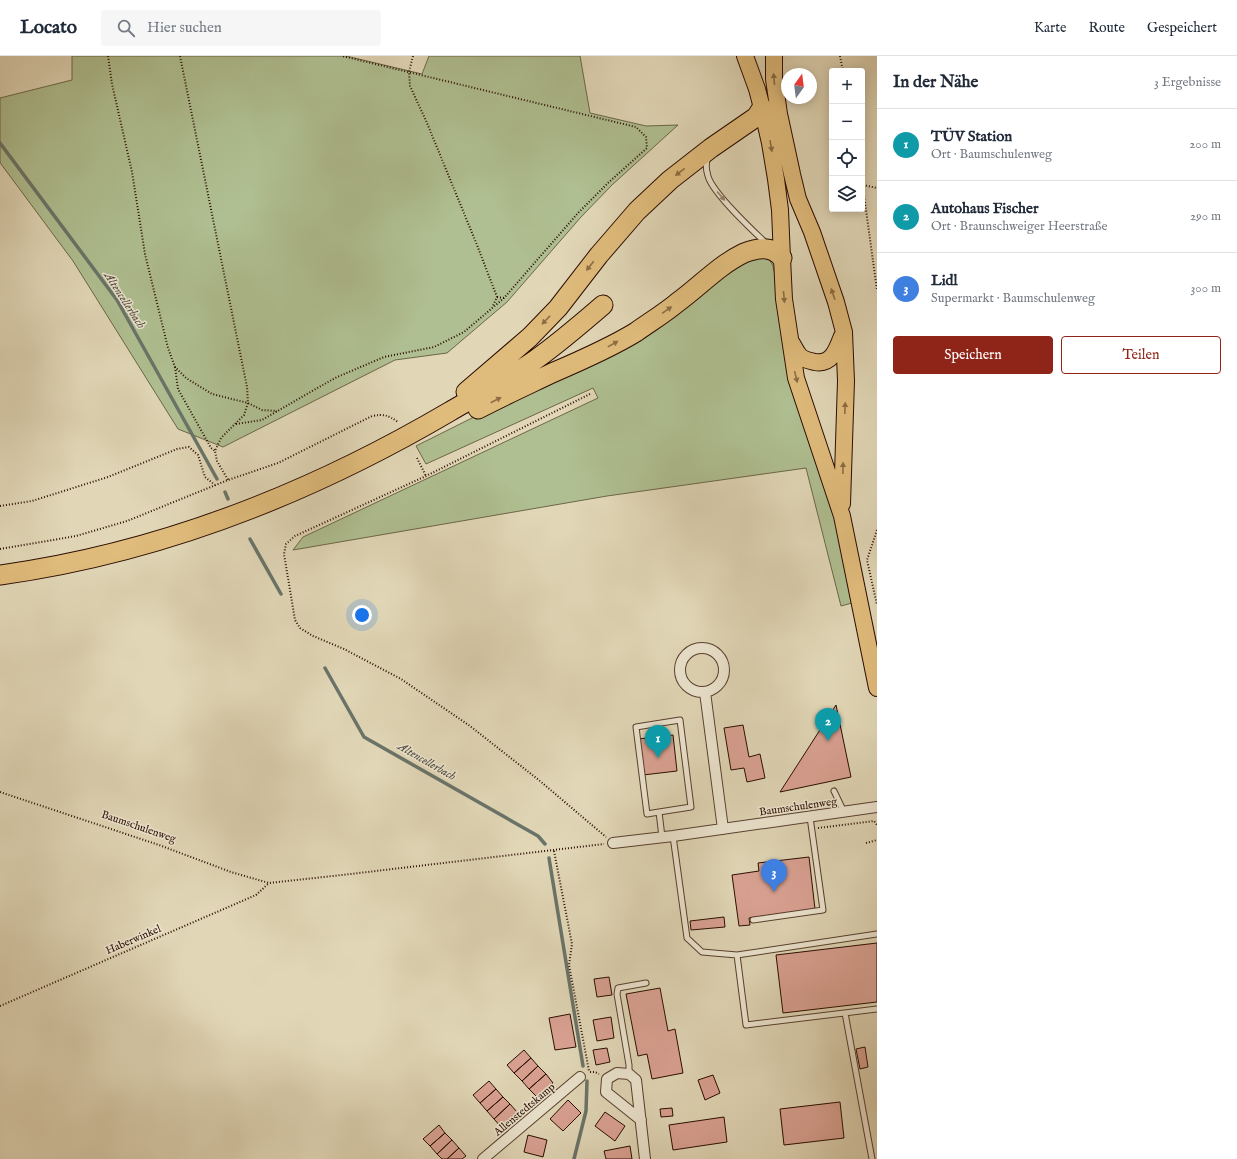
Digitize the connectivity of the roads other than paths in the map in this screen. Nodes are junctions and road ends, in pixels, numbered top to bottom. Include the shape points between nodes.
1 (745, 56) edge
2 (774, 56) edge
3 (762, 108) junction
4 (711, 148) junction
5 (777, 254) junction
6 (603, 305) dead end
7 (844, 332) junction
8 (790, 339) junction
9 (432, 422) junction
10 (385, 448) junction
11 (842, 516) junction
12 (0, 575) edge
13 (877, 688) edge
14 (706, 692) junction
15 (834, 791) dead end
16 (877, 807) edge
17 (659, 812) junction
18 (844, 812) junction
19 (810, 817) junction
20 (723, 829) junction
21 (673, 836) junction
22 (662, 837) junction
23 (613, 843) road end
24 (752, 920) dead end
25 (877, 934) edge
26 (737, 955) junction
27 (646, 983) dead end
28 (877, 1009) edge
29 (846, 1013) junction
30 (629, 1074) junction
31 (580, 1077) road end
32 (641, 1120) junction
33 (483, 1159) edge
34 (645, 1159) edge
35 (872, 1159) edge

1 - 3 main road
7 -> 2 main road via 812,232 798,199 778,107
3 - 4 highway via 756,117
3 -> 5 main road via 779,198
4 -> 5 lane via 707,161 708,176 718,194
4 -> 9 highway via 670,180 637,211 599,254 558,308 530,337
5 -> 8 main road
10 -> 5 highway via 408,448 506,394 595,354 635,332 678,303 716,271 745,253 764,248
6 - 9 highway via 534,360
7 - 8 main road via 828,361 818,362 800,356
11 -> 7 main road via 846,381
8 -> 11 main road via 796,378
9 - 10 highway
10 - 12 highway via 303,487 138,547
11 - 13 main road
14 - 14 street via 720,683 724,667 715,652 698,648 684,657 680,674 689,688
14 - 20 street
15 - 18 lane
16 - 18 street, Baumschulenweg
17 - 17 lane via 647,814 636,727 680,720 691,807
17 - 22 lane
18 - 19 street, Baumschulenweg
19 - 20 street, Baumschulenweg
19 - 24 lane via 823,910
20 - 21 street, Baumschulenweg
21 - 22 street, Baumschulenweg
21 - 26 lane via 686,938 702,952
22 - 23 street, Baumschulenweg
25 - 26 lane
26 - 29 lane via 746,1025
27 - 30 lane via 618,988 630,1065
28 - 29 lane
29 - 35 lane
30 - 32 street via 636,1080
30 - 32 street via 617,1074 607,1079 606,1092
31 - 33 street, Allenstedtskamp
32 - 34 street

